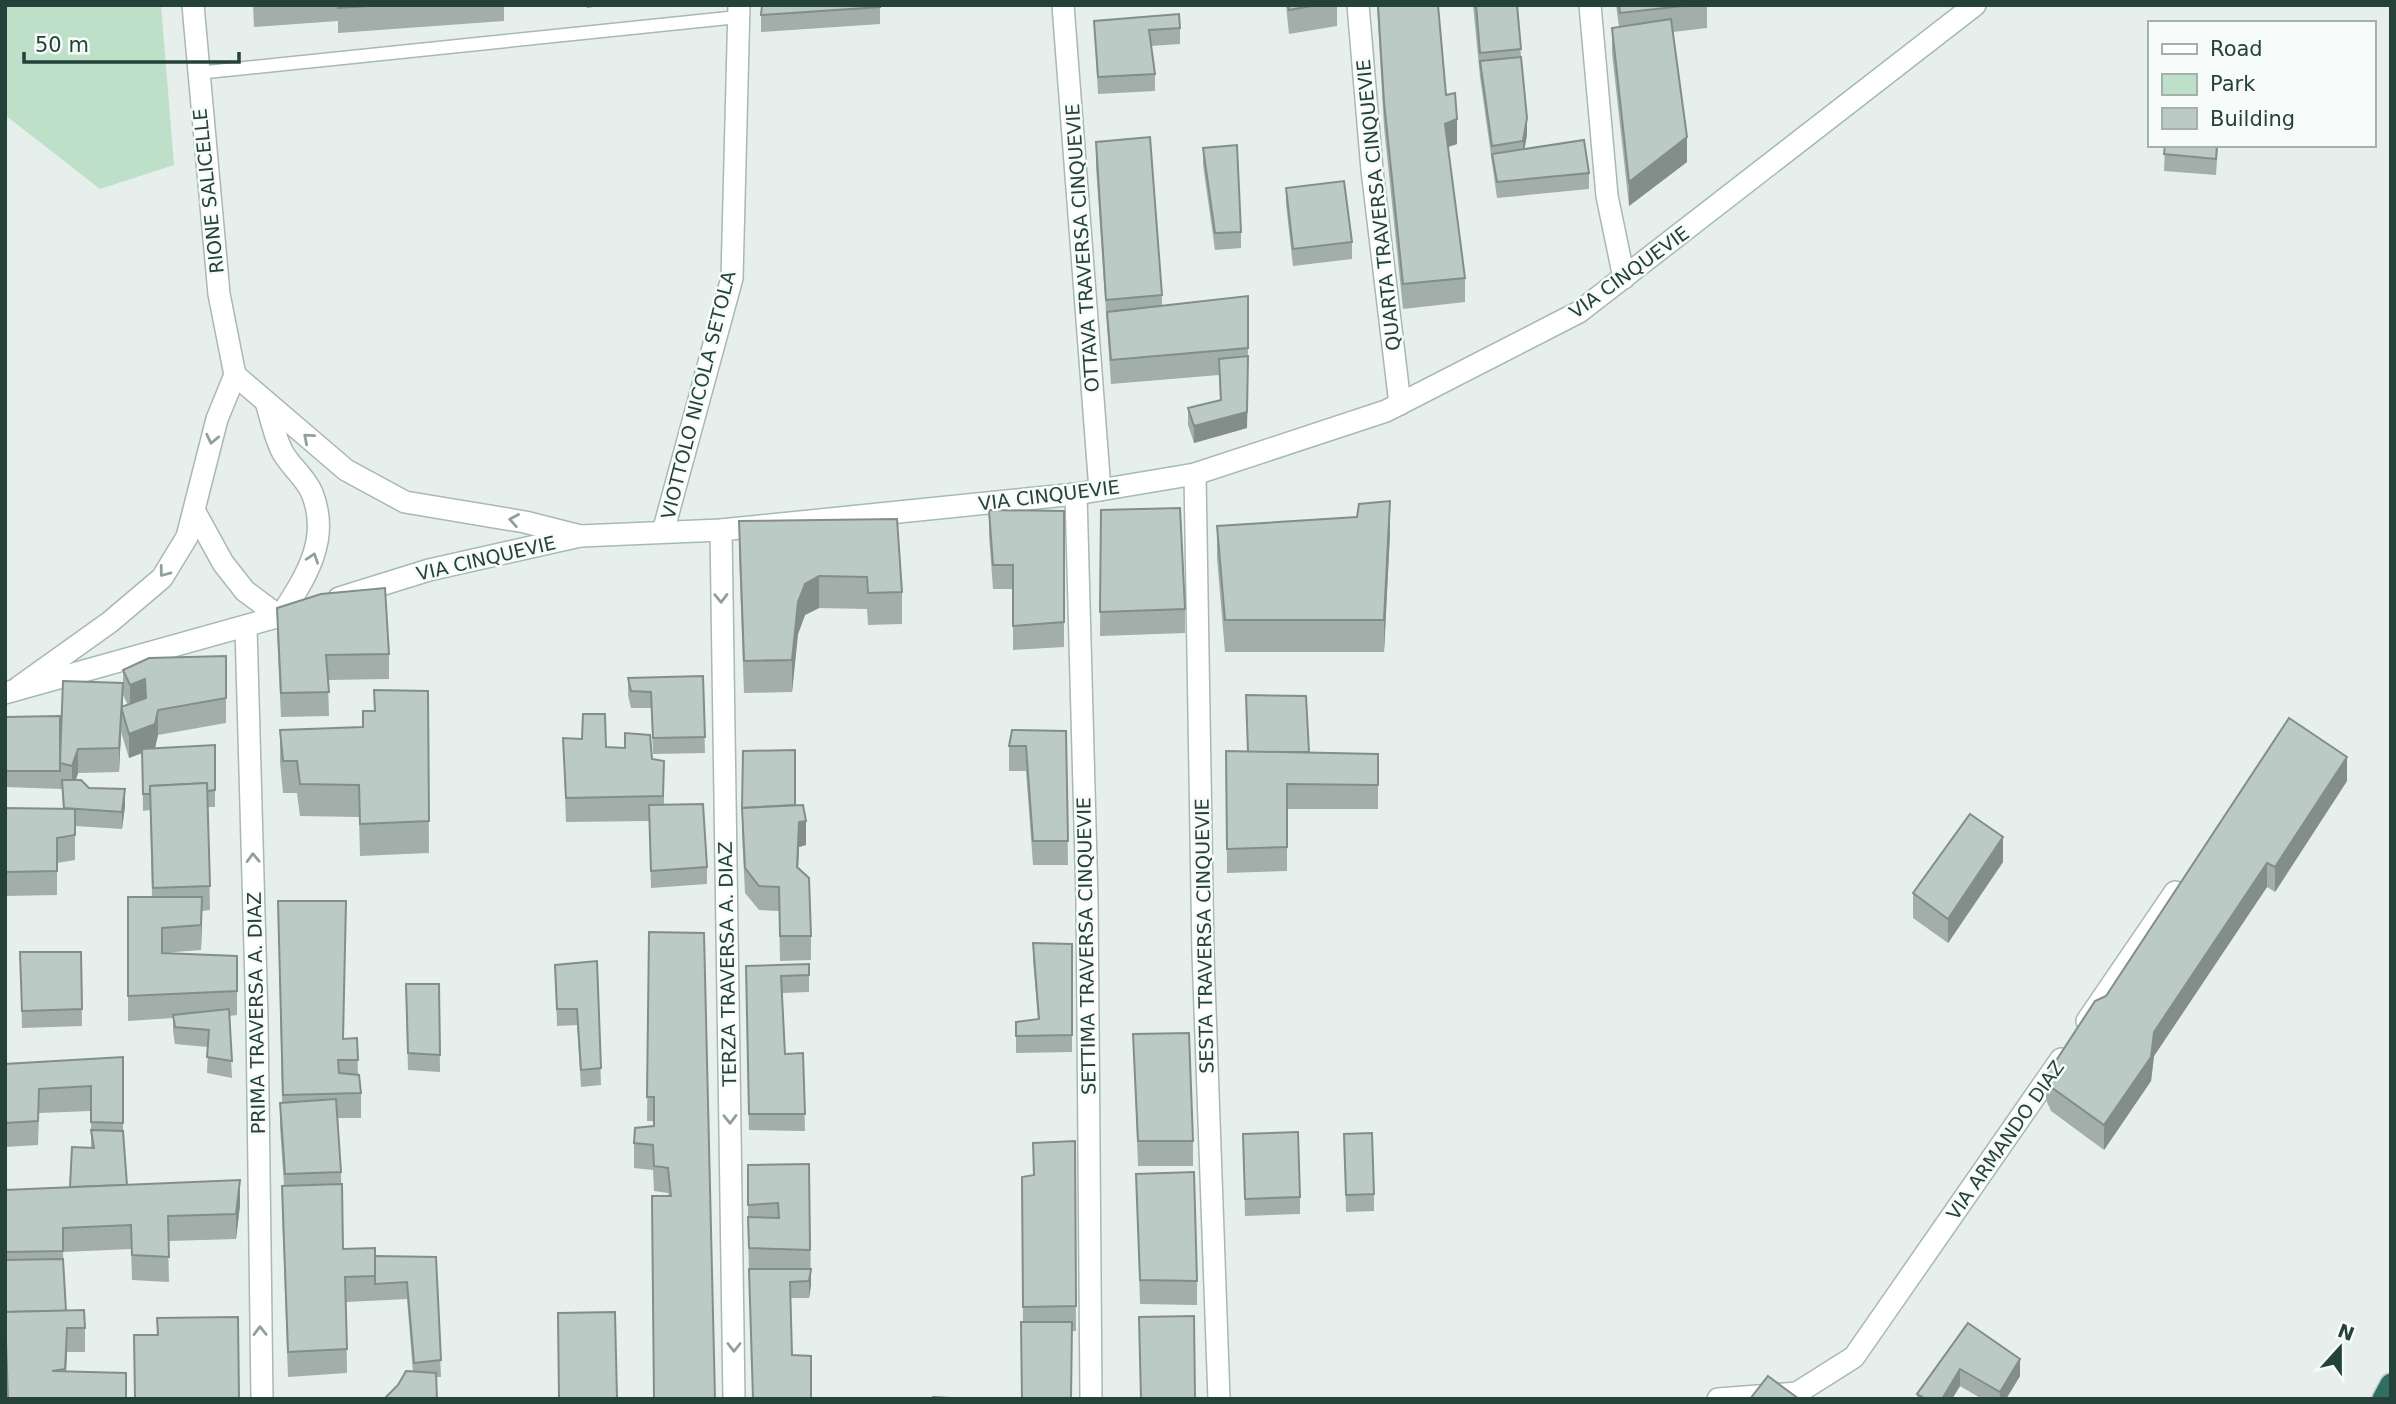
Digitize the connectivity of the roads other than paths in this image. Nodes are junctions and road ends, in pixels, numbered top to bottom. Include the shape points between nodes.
1 (193, 5) edge
2 (1063, 5) edge
3 (1358, 5) edge
4 (1590, 5) edge
5 (1975, 5) edge
6 (738, 11) edge
7 (197, 73) junction
8 (1624, 278) junction
9 (235, 375) junction
10 (266, 402) junction
11 (1399, 404) junction
12 (1195, 474) junction
13 (1100, 490) junction
14 (1076, 494) junction
15 (195, 512) junction
16 (720, 530) junction
17 (663, 532) junction
18 (580, 536) junction
19 (281, 617) junction
20 (246, 628) junction
21 (12, 690) edge
22 (2190, 870) edge
23 (2391, 1384) edge
24 (1805, 1396) edge
25 (262, 1399) edge
26 (734, 1399) edge
27 (1091, 1399) edge
28 (1219, 1399) edge
29 (1718, 1399) edge
30 (2383, 1399) edge

1 - 7 street, RIONE SALICELLE
2 - 13 street, OTTAVA TRAVERSA CINQUEVIE
3 - 11 street, QUARTA TRAVERSA CINQUEVIE
4 - 8 street via 1607,196
5 - 8 street, VIA CINQUEVIE
6 - 7 lane
6 - 17 street, VIOTTOLO NICOLA SETOLA via 732,278
7 - 9 street, RIONE SALICELLE via 219,293
8 - 11 street, VIA CINQUEVIE via 1579,312
9 - 10 street
9 -> 15 street via 216,419
18 -> 10 street via 405,502 345,470
19 -> 10 street via 317,551 319,523 311,491 281,450
11 - 12 street, VIA CINQUEVIE
12 - 13 street, VIA CINQUEVIE
12 - 28 street, SESTA TRAVERSA CINQUEVIE via 1203,953
13 - 14 street, VIA CINQUEVIE
14 - 16 street, VIA CINQUEVIE
14 - 27 street, SETTIMA TRAVERSA CINQUEVIE via 1087,898
15 - 19 street via 223,563 245,591
15 -> 21 street via 187,537 162,578 110,622
16 - 17 street, VIA CINQUEVIE
16 -> 26 street, TERZA TRAVERSA A. DIAZ
17 - 18 street, VIA CINQUEVIE
18 - 19 street, VIA CINQUEVIE via 429,570
19 - 20 street, VIA CINQUEVIE
20 - 21 street, VIA CINQUEVIE
25 -> 20 street, PRIMA TRAVERSA A. DIAZ
22 - 24 street, VIA ARMANDO DIAZ via 1854,1357
23 - 30 highway
24 - 29 street, VIA ARMANDO DIAZ

